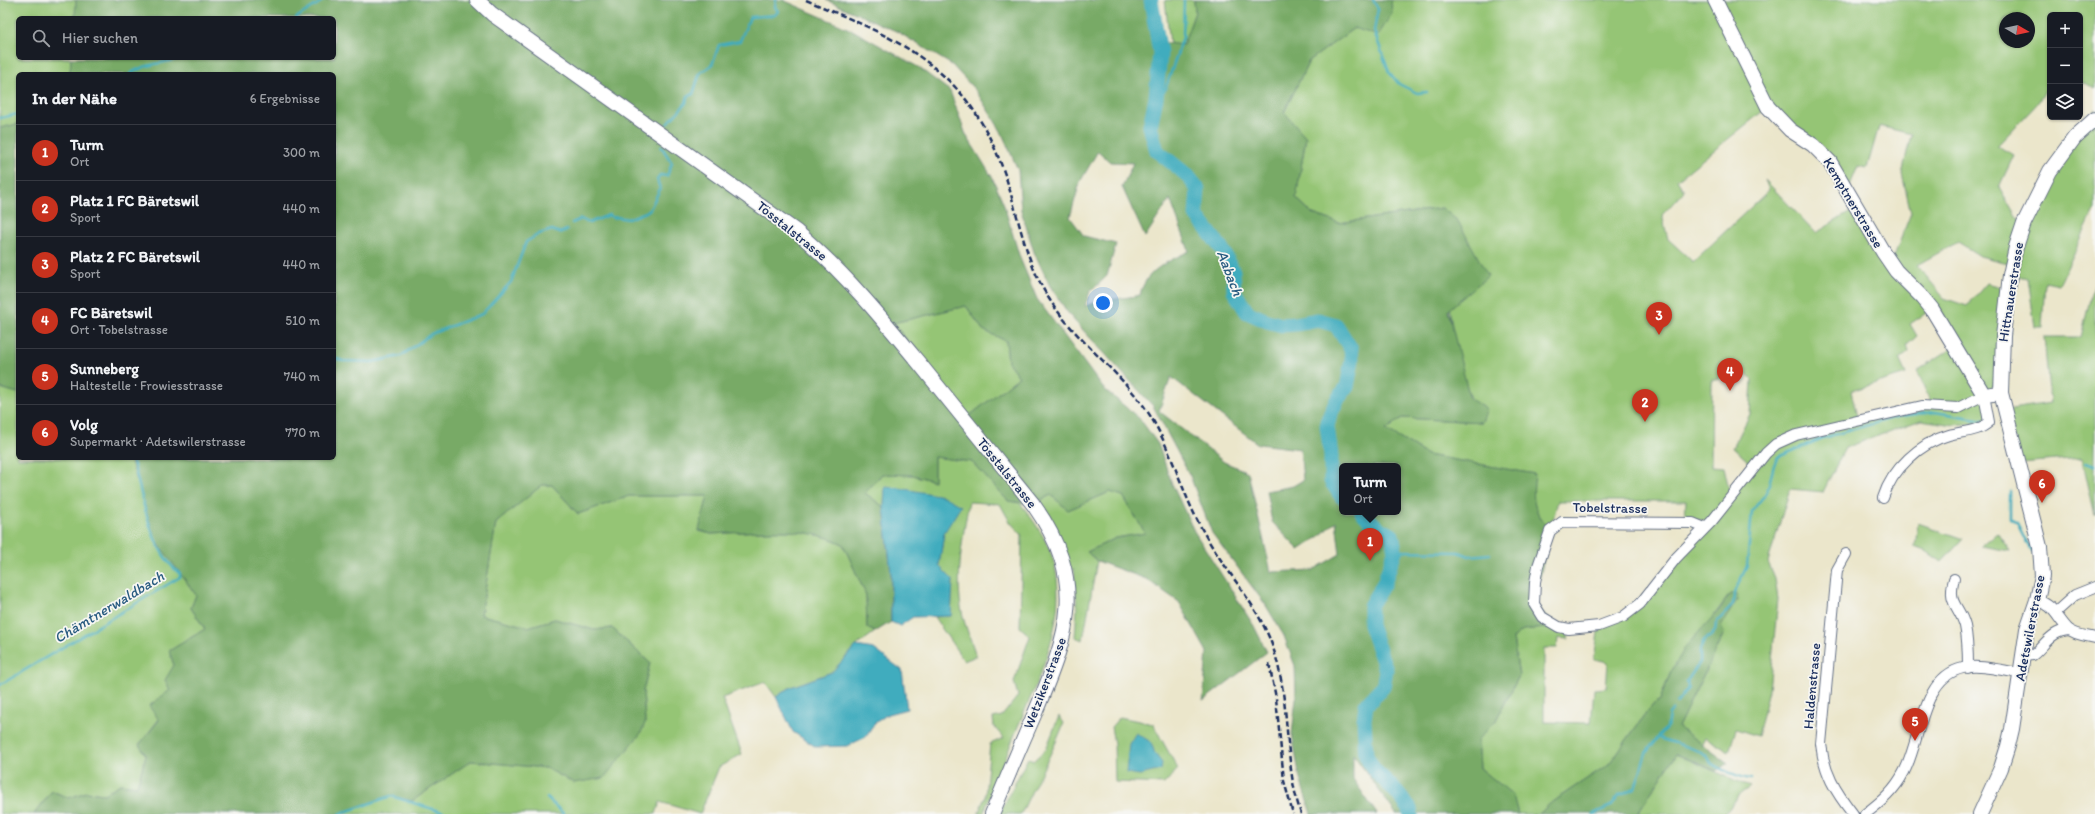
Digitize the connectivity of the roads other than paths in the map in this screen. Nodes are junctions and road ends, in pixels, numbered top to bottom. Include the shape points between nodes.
1 (477, 0) edge
2 (1715, 0) edge
3 (2095, 119) edge
4 (2001, 393) junction
5 (1984, 395) junction
6 (1883, 498) dead end
7 (1048, 526) joint
8 (1705, 528) junction
9 (1846, 554) dead end
10 (1954, 579) dead end
11 (2095, 587) edge
12 (2037, 600) junction
13 (2056, 612) junction
14 (2069, 630) junction
15 (2095, 638) edge
16 (2023, 656) junction
17 (1968, 668) junction
18 (2020, 674) junction
19 (992, 814) edge
20 (1853, 814) edge
21 (1865, 814) edge
22 (1980, 814) edge

1 - 7 street, Tösstalstrasse via 492,14 797,232 826,258 856,287 884,320
2 - 5 street, Kemptnerstrasse via 1768,107 1790,130 1813,145 1830,162 1883,252 1932,309
3 - 4 street, Hittnauerstrasse via 2075,137 2050,170 2020,235 2011,270 2003,336
4 - 5 street
4 - 12 street, Adetswilerstrasse via 2040,547 2042,576
5 - 6 street via 1989,422 1978,429 1942,437 1909,458 1895,473
5 - 8 street, Tobelstrasse via 1958,408 1922,406 1785,439 1766,453
7 - 19 street, Wetzikerstrasse via 1058,547 1068,596 1064,637 1047,685
8 - 8 street, Tobelstrasse via 1693,523 1562,522 1550,531 1537,571 1534,604 1542,616 1558,627 1599,626 1623,617 1640,604 1676,558
9 - 20 street, Haldenstrasse via 1838,570 1821,744 1830,782
10 - 17 street via 1950,592 1965,628
11 - 13 street via 2075,595
12 - 13 street via 2046,603
12 - 16 street, Adetswilerstrasse via 2029,623
13 - 14 street
14 - 15 street
14 - 16 street via 2061,630 2054,634 2033,655
16 - 18 street, Adetswilerstrasse
17 - 18 street
17 - 21 street via 1953,672 1937,685 1928,702 1904,772 1897,785
18 - 22 street, Adetswilerstrasse via 2008,746

